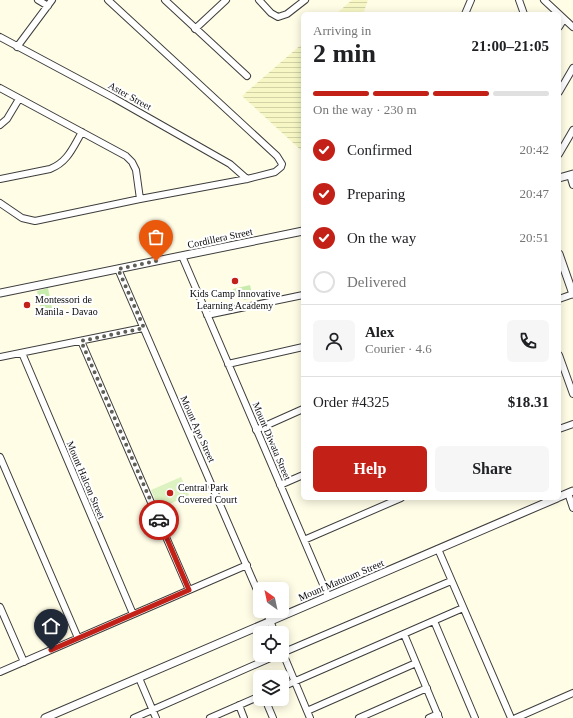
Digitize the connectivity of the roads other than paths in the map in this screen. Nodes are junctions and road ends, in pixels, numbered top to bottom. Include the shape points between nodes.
1 (38, 0) edge
2 (52, 0) edge
3 (108, 0) edge
4 (226, 0) edge
5 (259, 0) edge
6 (305, 0) edge
7 (471, 0) edge
8 (519, 0) edge
9 (544, 0) edge
10 (170, 1) edge
11 (48, 6) junction
12 (466, 12) edge
13 (523, 12) edge
14 (557, 12) edge
15 (561, 16) edge
16 (564, 19) junction
17 (561, 24) edge
18 (573, 27) edge
19 (195, 28) junction
20 (0, 37) edge
21 (17, 47) junction
22 (573, 68) edge
23 (247, 76) dead end
24 (0, 88) edge
25 (561, 89) edge
26 (19, 99) junction
27 (0, 125) edge
28 (573, 130) edge
29 (82, 132) junction
30 (561, 151) edge
31 (571, 175) edge
32 (561, 178) edge
33 (0, 179) edge
34 (247, 179) junction
35 (573, 184) edge
36 (140, 199) junction
37 (0, 203) edge
38 (301, 231) edge
39 (182, 256) junction
40 (561, 260) edge
41 (118, 269) junction
42 (0, 293) edge
43 (573, 294) edge
44 (301, 295) edge
45 (561, 298) edge
46 (207, 316) junction
47 (144, 328) junction
48 (81, 341) junction
49 (301, 347) edge
50 (22, 353) junction
51 (0, 357) edge
52 (561, 361) edge
53 (228, 364) junction
54 (573, 394) edge
55 (301, 410) edge
56 (573, 424) edge
57 (561, 429) edge
58 (256, 430) junction
59 (0, 458) edge
60 (301, 476) edge
61 (280, 484) junction
62 (570, 492) edge
63 (561, 496) edge
64 (396, 500) edge
65 (553, 500) edge
66 (573, 508) edge
67 (304, 540) junction
68 (438, 549) junction
69 (247, 565) junction
70 (451, 581) junction
71 (254, 582) edge
72 (189, 590) junction
73 (328, 596) junction
74 (0, 607) edge
75 (463, 608) junction
76 (133, 614) junction
77 (269, 618) edge
78 (270, 621) junction
79 (434, 621) junction
80 (272, 626) edge
81 (404, 634) junction
82 (78, 638) junction
83 (289, 650) edge
84 (24, 662) junction
85 (261, 662) edge
86 (285, 662) edge
87 (416, 663) junction
88 (0, 672) edge
89 (139, 678) junction
90 (295, 682) junction
91 (289, 684) edge
92 (427, 688) junction
93 (573, 693) edge
94 (253, 699) edge
95 (239, 706) junction
96 (268, 706) edge
97 (153, 710) junction
98 (307, 711) junction
99 (438, 716) edge
100 (45, 718) edge
101 (134, 718) edge
102 (156, 718) edge
103 (213, 718) edge
104 (244, 718) edge
105 (273, 718) edge
106 (310, 718) edge
107 (359, 718) edge
108 (429, 718) edge
109 (476, 718) edge
110 (511, 718) edge
111 (516, 718) edge

1 - 11 street
2 - 11 street
3 - 34 street via 277,156 282,164 275,172
4 - 19 street
5 - 6 street via 278,17
7 - 12 street
8 - 13 street
9 - 14 street
10 - 19 street
11 - 21 street
15 - 16 street
16 - 17 street
16 - 18 street
19 - 23 street
20 - 21 street, Aster Street
21 - 34 street, Aster Street via 230,164
22 - 25 street
24 - 26 street
26 - 27 street via 7,119
26 - 29 street
28 - 30 street
29 - 33 street via 68,156 57,166
29 - 36 street via 126,156 132,162 136,170
31 - 32 street
31 - 35 street
34 - 36 street
36 - 37 street via 29,221
38 - 39 street, Cordillera Street
39 - 41 street, Cordillera Street
39 - 46 street, Mount Diwata Street
40 - 43 street
41 - 42 street, Cordillera Street
41 - 47 street, Mount Apo Street
43 - 45 street
44 - 46 street
46 - 53 street, Mount Diwata Street
47 - 48 street
47 - 69 street, Mount Apo Street
48 - 50 street
48 - 72 street
49 - 53 street
50 - 51 street
50 - 76 street, Mount Halcon Street
52 - 54 street
53 - 58 street, Mount Diwata Street
55 - 58 street
56 - 57 street
58 - 61 street, Mount Diwata Street
59 - 82 street
60 - 61 street
61 - 67 street, Mount Diwata Street
62 - 63 street, Mount Matutum Street
62 - 66 street
64 - 67 street
65 - 68 street, Mount Matutum Street
67 - 73 street, Mount Diwata Street
68 - 70 street
68 - 73 street, Mount Matutum Street
69 - 71 street, Mount Apo Street
69 - 72 street
70 - 75 street
70 - 83 street
72 - 76 street
73 - 78 street, Mount Matutum Street
74 - 84 street
75 - 79 street
75 - 110 street
76 - 82 street
77 - 78 street
78 - 80 street
78 - 89 street, Mount Matutum Street
79 - 81 street
79 - 109 street
81 - 87 street
81 - 90 street
82 - 84 street
84 - 88 street
85 - 97 street
86 - 90 street
87 - 92 street
87 - 98 street
89 - 97 street
89 - 100 street, Mount Matutum Street
90 - 91 street
90 - 98 street
92 - 99 street
92 - 107 street
93 - 111 street
94 - 95 street
95 - 103 street
95 - 104 street
96 - 105 street
97 - 101 street
97 - 102 street
98 - 106 street
99 - 108 street

